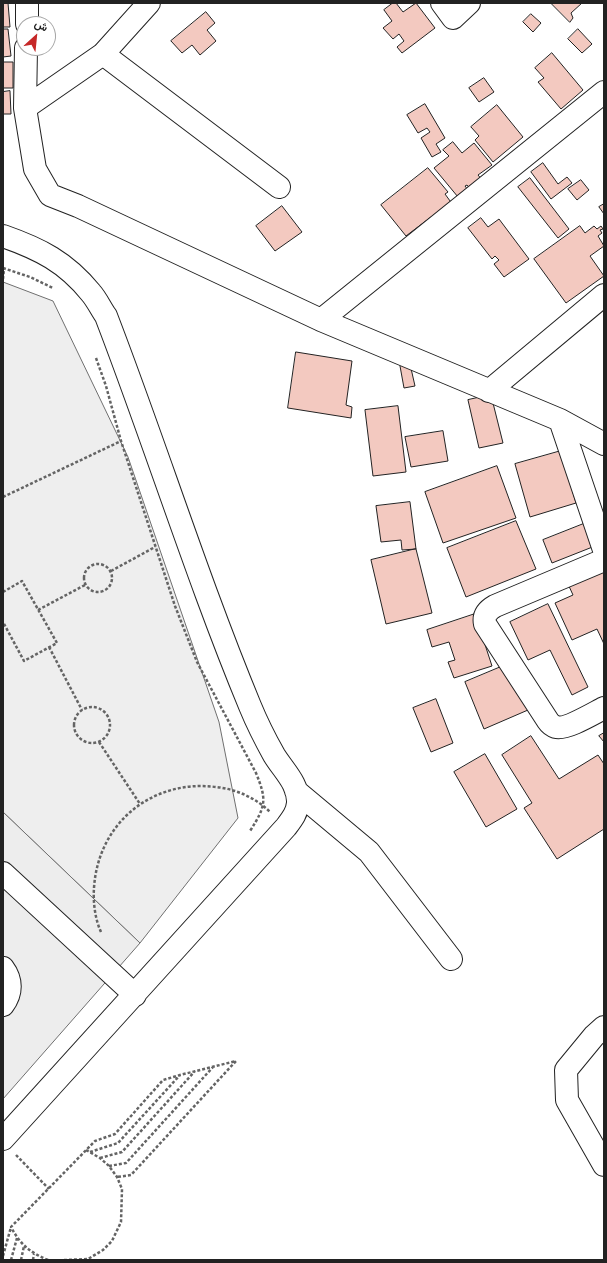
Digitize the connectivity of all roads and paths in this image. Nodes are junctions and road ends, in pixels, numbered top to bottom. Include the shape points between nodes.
1 (27, 3) edge
2 (149, 3) edge
3 (442, 3) edge
4 (469, 3) edge
5 (27, 16) edge
6 (104, 54) junction
7 (26, 56) edge
8 (604, 92) edge
9 (25, 108) junction
10 (280, 187) dead end
11 (3, 236) edge
12 (4, 269) edge
13 (3, 279) edge
14 (54, 289) dead end
15 (604, 295) edge
16 (320, 320) junction
17 (96, 356) dead end
18 (489, 391) junction
19 (560, 420) junction
20 (121, 442) junction
21 (604, 444) edge
22 (3, 497) edge
23 (155, 547) junction
24 (604, 550) edge
25 (604, 560) edge
26 (111, 571) junction
27 (85, 585) junction
28 (3, 587) edge
29 (4, 591) edge
30 (38, 610) junction
31 (3, 622) edge
32 (8, 631) junction
33 (3, 634) edge
34 (49, 647) junction
35 (604, 708) edge
36 (82, 710) junction
37 (99, 742) junction
38 (296, 791) junction
39 (140, 804) junction
40 (264, 806) junction
41 (286, 827) junction
42 (247, 836) dead end
43 (3, 873) edge
44 (102, 933) dead end
45 (452, 959) dead end
46 (3, 968) edge
47 (135, 994) junction
48 (3, 1005) edge
49 (604, 1028) edge
50 (214, 1066) junction
51 (195, 1071) junction
52 (180, 1074) junction
53 (8, 1145) edge
54 (86, 1150) junction
55 (90, 1152) junction
56 (100, 1158) junction
57 (604, 1165) edge
58 (109, 1166) junction
59 (117, 1177) junction
60 (49, 1189) junction
61 (11, 1227) junction
62 (17, 1237) junction
63 (24, 1246) junction
64 (34, 1254) junction
65 (3, 1256) edge
66 (11, 1260) edge
67 (21, 1260) edge
68 (33, 1260) edge
69 (48, 1260) edge
70 (64, 1260) edge

1 - 5 street
2 - 6 street
3 - 4 street via 453,18
6 - 9 street
6 - 10 street
7 - 9 street
8 - 16 street
9 - 16 street via 35,169 50,195
11 - 38 street via 52,257 74,274 92,294 106,316 197,570 250,707
12 - 13 path
12 - 14 path via 30,276
15 - 18 street
16 - 18 street
17 - 20 path
18 - 19 street
19 - 21 street
19 - 24 street
20 - 22 path
20 - 23 path
23 - 26 path
23 - 40 path via 197,662 256,773 262,789
25 - 35 street via 495,606 485,614 484,619 552,725 565,727
26 - 27 path via 101,564 88,567 85,572
26 - 27 path via 112,584 108,589 96,593
27 - 30 path
28 - 29 path
29 - 30 path via 22,581
30 - 34 path via 57,643
31 - 32 path
32 - 33 path
32 - 34 path via 24,661
34 - 36 path
36 - 37 path via 74,722 78,737 91,744
36 - 37 path via 96,708 108,717 109,732
37 - 39 path
38 - 41 street via 296,814
38 - 45 street via 369,852
39 - 40 path via 173,789 202,785 224,788 245,795
39 - 44 path via 115,828 104,846 95,872 94,900
40 - 41 path
40 - 42 path
41 - 47 street
43 - 47 street
46 - 48 street via 10,984 9,995
47 - 53 street
49 - 57 street via 594,1036 566,1070 567,1100
50 - 51 path
50 - 58 path via 126,1163
50 - 59 path via 236,1061 131,1175
51 - 52 path
51 - 56 path via 122,1152
52 - 54 path via 163,1080 115,1134 95,1141
52 - 55 path via 118,1143
53 - 60 path
54 - 55 path
54 - 60 path
55 - 56 path
56 - 58 path
58 - 59 path
59 - 70 path via 122,1189 122,1222 112,1241 88,1259
60 - 61 path
61 - 62 path
61 - 65 path
62 - 63 path
62 - 66 path
63 - 64 path
63 - 67 path
64 - 68 path
64 - 69 path

